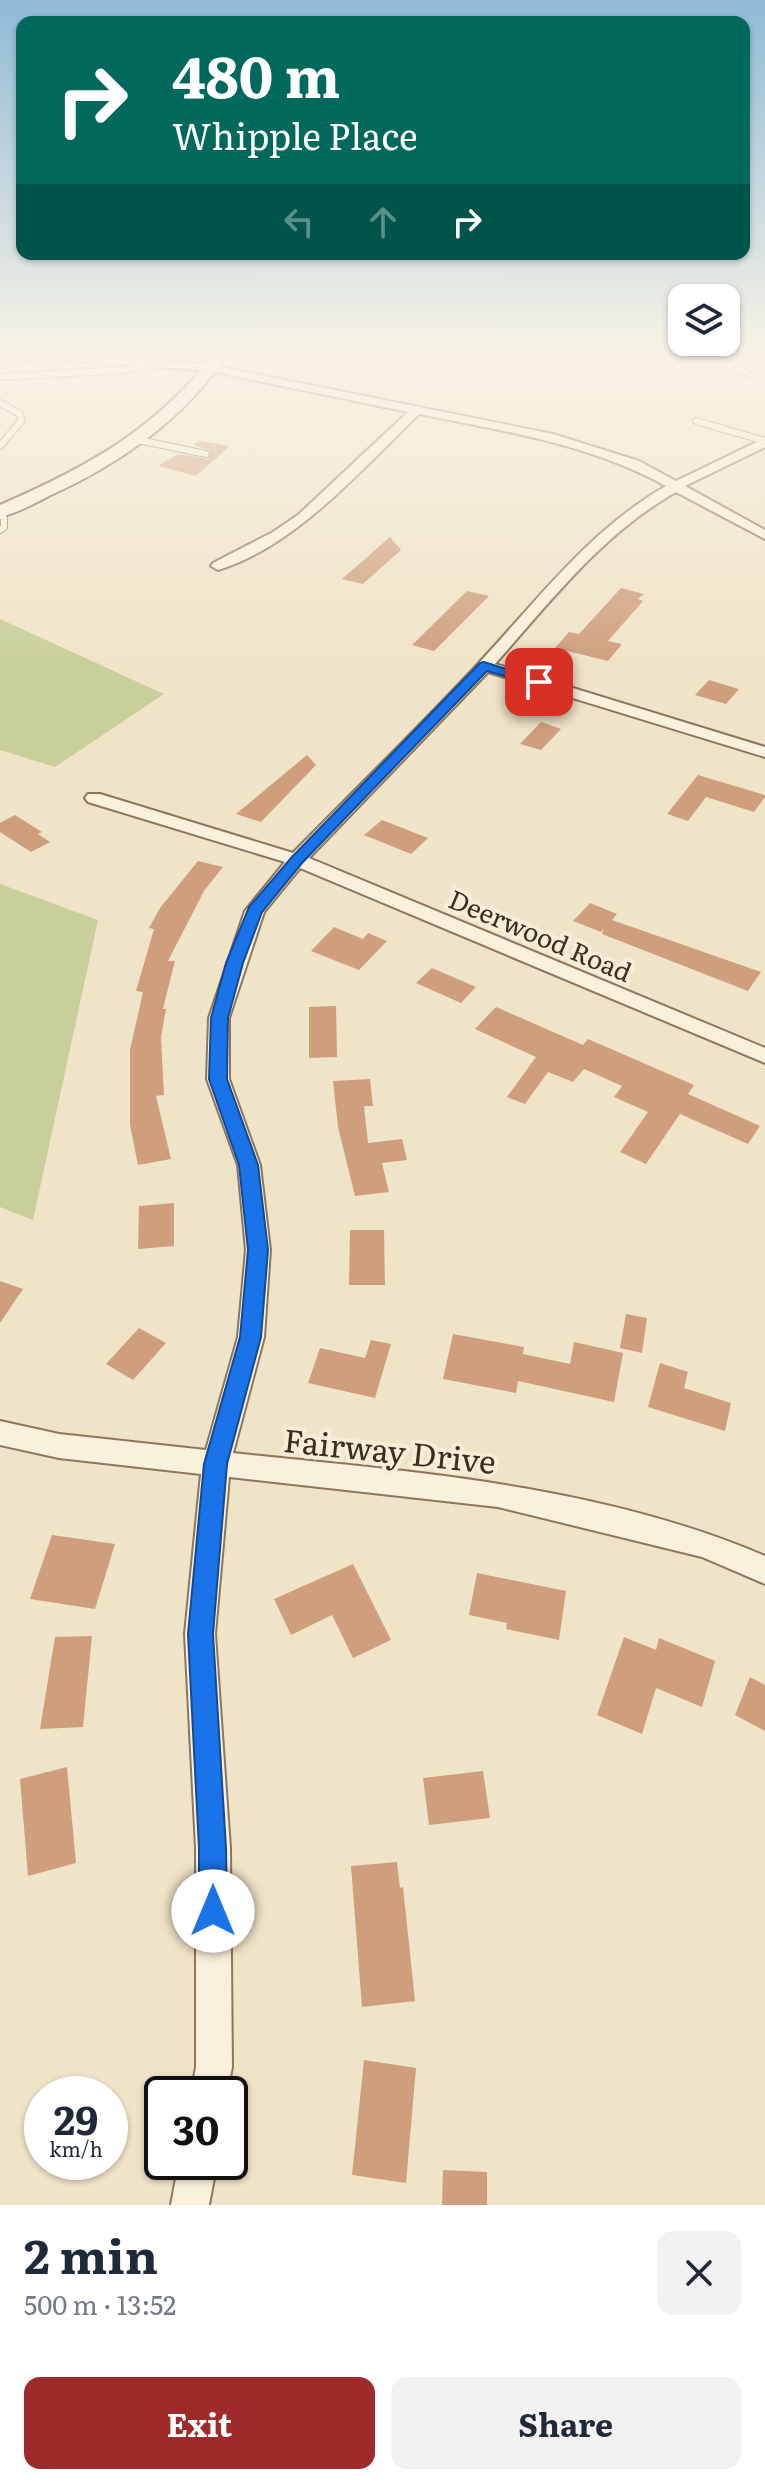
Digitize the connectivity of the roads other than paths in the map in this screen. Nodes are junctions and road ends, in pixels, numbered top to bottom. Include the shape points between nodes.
1 (110, 458) edge
2 (366, 458) edge
3 (618, 458) edge
4 (732, 458) edge
5 (678, 485) junction
6 (0, 514) edge
7 (0, 530) edge
8 (765, 535) edge
9 (218, 566) dead end
10 (484, 666) junction
11 (765, 752) edge
12 (94, 798) dead end
13 (297, 860) junction
14 (765, 1056) edge
15 (0, 1433) edge
16 (216, 1464) junction
17 (765, 1570) edge
18 (212, 2076) edge
19 (195, 2180) edge
20 (190, 2205) edge

1 - 6 main road
2 - 9 street via 303,518
3 - 5 street
4 - 5 street
5 - 8 street
5 - 10 street via 636,509 598,540
6 - 7 lane
10 - 11 street
10 - 13 street
12 - 13 street, Deerwood Road
13 - 14 street, Deerwood Road
13 - 16 street via 255,911 219,1018 218,1079 249,1165 258,1250 251,1337
15 - 16 street, Fairway Drive via 59,1446
16 - 17 street, Fairway Drive via 498,1494 705,1544
16 - 18 street via 200,1634 213,1848
19 - 20 street

